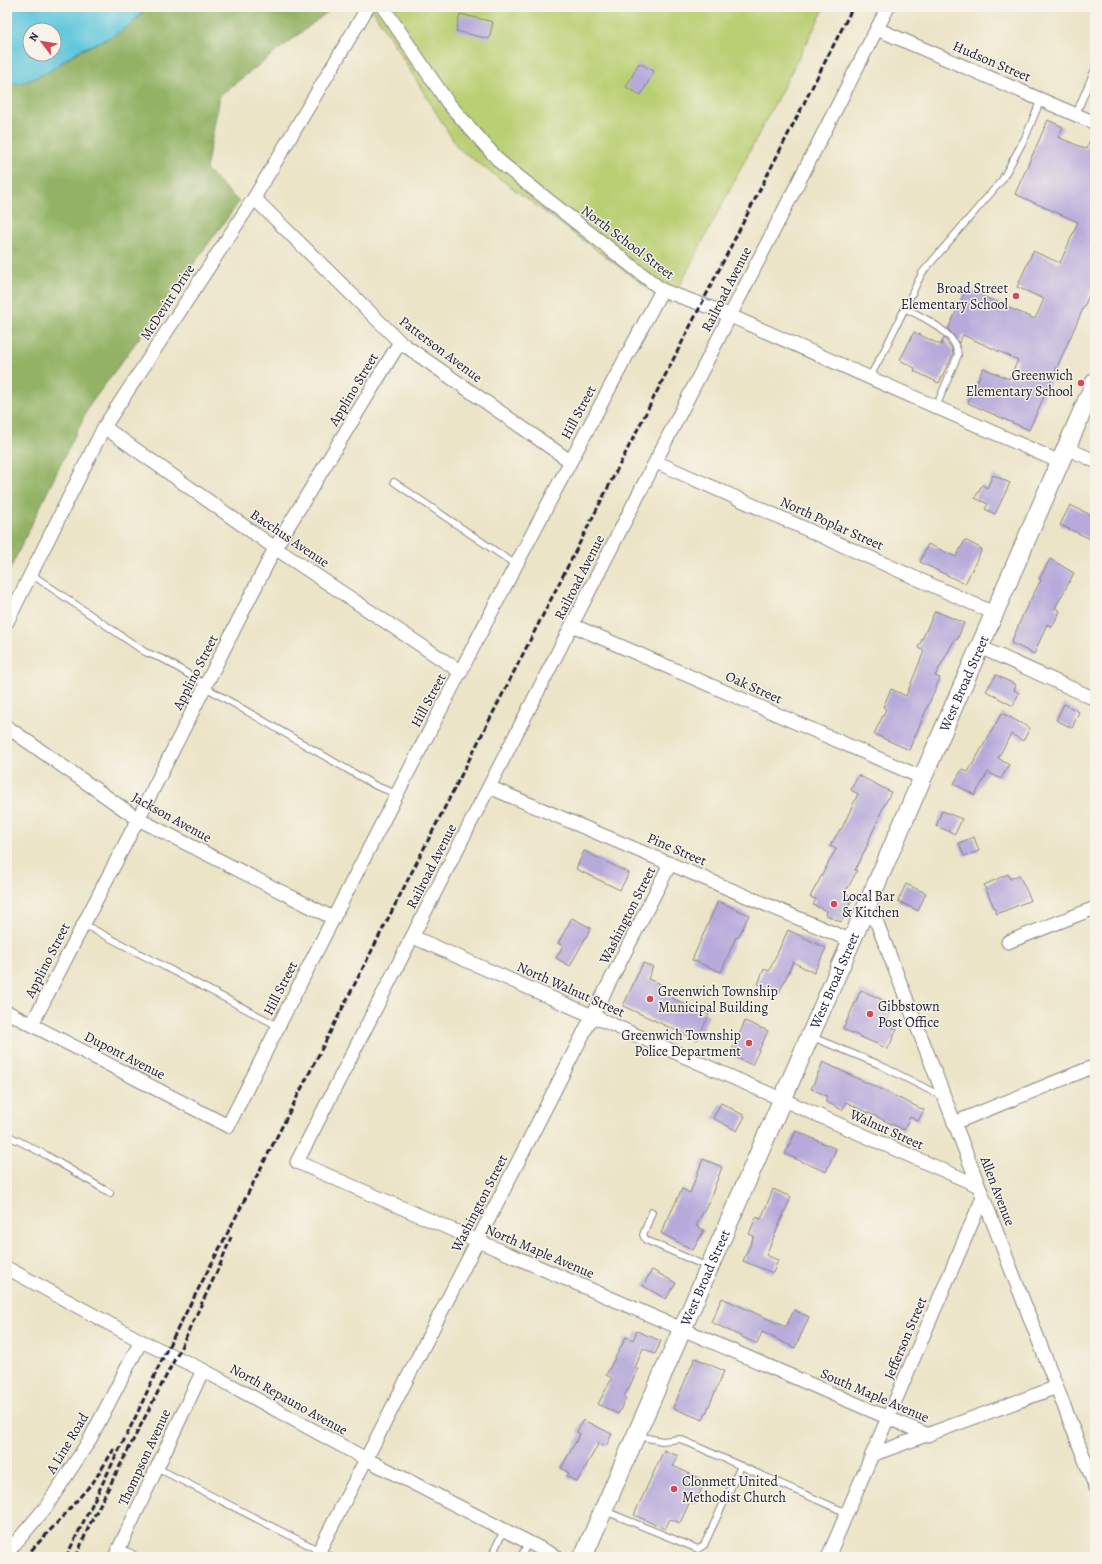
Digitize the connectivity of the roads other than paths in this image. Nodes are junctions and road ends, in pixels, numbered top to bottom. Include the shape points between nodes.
1 (368, 7) edge
2 (383, 7) edge
3 (888, 7) edge
4 (877, 29) junction
5 (1095, 69) edge
6 (1041, 99) junction
7 (1076, 114) junction
8 (1095, 122) edge
9 (254, 198) junction
10 (662, 290) junction
11 (904, 308) junction
12 (730, 316) junction
13 (400, 342) junction
14 (869, 378) junction
15 (1095, 382) edge
16 (936, 407) junction
17 (104, 427) junction
18 (1063, 455) junction
19 (570, 461) junction
20 (1095, 461) edge
21 (656, 462) junction
22 (394, 482) dead end
23 (275, 548) junction
24 (516, 564) junction
25 (31, 574) junction
26 (994, 613) junction
27 (7, 622) edge
28 (572, 625) junction
29 (980, 647) junction
30 (461, 672) junction
31 (206, 686) junction
32 (1095, 699) edge
33 (7, 727) edge
34 (923, 778) junction
35 (489, 787) junction
36 (397, 794) junction
37 (138, 819) junction
38 (670, 864) junction
39 (1095, 908) edge
40 (865, 910) junction
41 (333, 918) junction
42 (84, 924) junction
43 (413, 937) junction
44 (852, 941) junction
45 (1008, 942) dead end
46 (7, 1012) edge
47 (593, 1016) junction
48 (32, 1024) junction
49 (278, 1026) junction
50 (810, 1036) junction
51 (1095, 1066) edge
52 (945, 1098) junction
53 (782, 1100) junction
54 (954, 1123) junction
55 (228, 1126) joint
56 (7, 1135) edge
57 (297, 1162) joint
58 (981, 1192) junction
59 (110, 1193) dead end
60 (652, 1212) dead end
61 (478, 1241) junction
62 (7, 1268) edge
63 (709, 1268) junction
64 (682, 1330) junction
65 (141, 1341) junction
66 (203, 1370) junction
67 (1056, 1387) junction
68 (888, 1418) junction
69 (928, 1435) junction
70 (636, 1436) junction
71 (872, 1455) junction
72 (366, 1459) junction
73 (741, 1466) junction
74 (157, 1468) junction
75 (1095, 1486) edge
76 (604, 1510) junction
77 (847, 1513) junction
78 (504, 1530) junction
79 (528, 1542) junction
80 (7, 1553) edge
81 (116, 1554) edge
82 (318, 1554) edge
83 (131, 1557) edge
84 (332, 1557) edge
85 (492, 1557) edge
86 (521, 1557) edge
87 (555, 1557) edge
88 (583, 1557) edge
89 (828, 1557) edge

1 - 9 street, McDevitt Drive
2 - 10 street, North School Street via 448,103 500,162
3 - 4 street, Railroad Avenue
4 - 6 street, Hudson Street
4 - 12 street, Railroad Avenue
5 - 7 lane
6 - 7 street, Hudson Street
6 - 11 lane via 1026,136 1002,180 922,273
7 - 8 street, Hudson Street
9 - 13 street, Patterson Avenue
9 - 17 street, McDevitt Drive
10 - 12 street, North School Street
10 - 19 street, Hill Street
11 - 14 lane
11 - 16 lane via 923,317 951,338 958,347 958,355
12 - 14 street, North School Street
12 - 21 street, Railroad Avenue
13 - 19 street, Patterson Avenue
13 - 23 street, Applino Street
14 - 16 street, North School Street
15 - 18 main road, West Broad Street
16 - 18 street, North School Street
17 - 23 street, Bacchus Avenue
17 - 25 street, McDevitt Drive
18 - 20 street, North School Street
18 - 26 main road, West Broad Street
19 - 24 street, Hill Street
21 - 26 street, North Poplar Street
21 - 28 street, Railroad Avenue
22 - 24 lane
23 - 30 street, Bacchus Avenue
23 - 31 street, Applino Street
24 - 30 street, Hill Street
25 - 27 street, McDevitt Drive
25 - 31 lane via 145,652 165,660
26 - 29 main road, West Broad Street
28 - 34 street, Oak Street
28 - 35 street, Railroad Avenue
29 - 32 street
29 - 34 main road, West Broad Street
30 - 36 street, Hill Street
31 - 36 lane via 376,786
31 - 37 street, Applino Street
33 - 37 street, Jackson Avenue
34 - 40 main road, West Broad Street
35 - 38 street, Pine Street
35 - 43 street, Railroad Avenue
36 - 41 street, Hill Street
37 - 41 street, Jackson Avenue
37 - 42 street, Applino Street
38 - 44 street, Pine Street
38 - 47 street, Washington Street
39 - 45 street
40 - 44 main road, West Broad Street
40 - 52 street, Allen Avenue via 877,922
41 - 49 street, Hill Street
42 - 48 street, Applino Street
42 - 49 lane
43 - 47 street, North Walnut Street
43 - 57 street, Railroad Avenue
44 - 50 main road, West Broad Street
46 - 48 street, Dupont Avenue
47 - 53 street, North Walnut Street
47 - 61 street, Washington Street
48 - 55 street, Dupont Avenue
49 - 55 street, Hill Street
50 - 52 lane via 878,1064
50 - 53 main road, West Broad Street
51 - 54 street
52 - 54 street, Allen Avenue
53 - 58 street, Walnut Street
53 - 63 main road, West Broad Street
54 - 58 street, Allen Avenue
56 - 59 lane
57 - 61 street, North Maple Avenue
58 - 67 street, Allen Avenue
58 - 68 street, Jefferson Street
60 - 63 lane via 643,1235 646,1240
61 - 64 street, North Maple Avenue
61 - 72 street, Washington Street
62 - 65 street, North Repauno Avenue
63 - 64 main road, West Broad Street
64 - 68 street, South Maple Avenue
64 - 70 main road, West Broad Street
65 - 66 street, North Repauno Avenue
65 - 80 street, A Line Road via 89,1441 46,1507
66 - 72 street, North Repauno Avenue
66 - 74 street, Thompson Avenue
67 - 69 street, South Maple Avenue
67 - 75 street, Allen Avenue
68 - 69 street, South Maple Avenue
68 - 71 street, Jefferson Street
69 - 71 street
70 - 73 lane via 662,1441 680,1439
70 - 76 main road, West Broad Street
71 - 77 street, Jefferson Street
72 - 78 street, North Repauno Avenue
72 - 82 street, Washington Street
73 - 76 lane via 704,1545 698,1549
73 - 77 lane
74 - 81 street, Thompson Avenue
74 - 82 lane
76 - 88 main road, West Broad Street
77 - 89 street, Jefferson Street
78 - 79 street, North Repauno Avenue
78 - 85 lane
79 - 86 lane
79 - 87 street, North Repauno Avenue
81 - 83 street
82 - 84 lane

